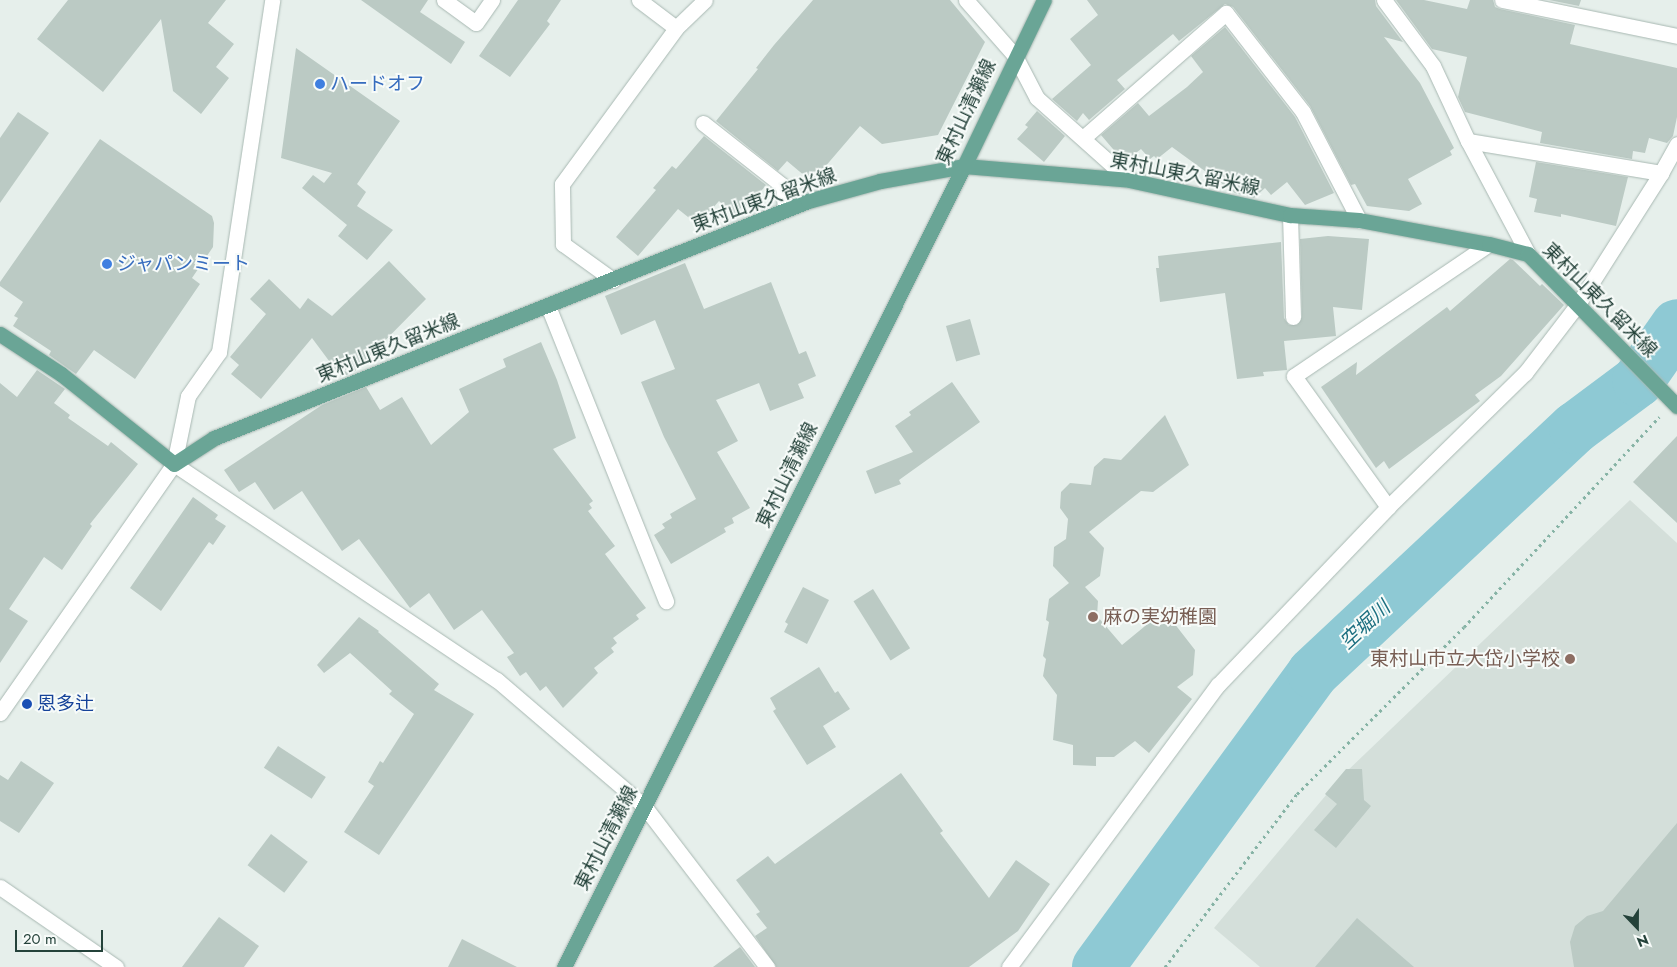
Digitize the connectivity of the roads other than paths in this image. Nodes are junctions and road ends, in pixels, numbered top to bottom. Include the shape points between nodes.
1 (272, 0) edge
2 (444, 0) edge
3 (492, 0) edge
4 (638, 0) edge
5 (705, 0) edge
6 (966, 0) edge
7 (1044, 0) edge
8 (1384, 0) edge
9 (1502, 0) edge
10 (676, 28) junction
11 (1677, 36) edge
12 (1016, 56) junction
13 (703, 123) dead end
14 (1083, 138) junction
15 (1468, 141) junction
16 (1677, 144) edge
17 (964, 166) junction
18 (1661, 173) junction
19 (1129, 180) junction
20 (785, 210) junction
21 (1290, 215) junction
22 (1359, 220) junction
23 (1489, 244) junction
24 (1528, 254) junction
25 (613, 280) junction
26 (1580, 305) junction
27 (548, 306) junction
28 (1292, 317) dead end
29 (0, 334) edge
30 (1673, 402) edge
31 (174, 464) junction
32 (1388, 507) junction
33 (666, 601) dead end
34 (1, 709) edge
35 (644, 806) junction
36 (0, 887) edge
37 (116, 967) edge
38 (564, 967) edge
39 (767, 967) edge
40 (1009, 967) edge

1 - 31 street via 218,352 188,396
2 - 3 street via 476,23
4 - 10 street
5 - 10 street
6 - 12 street
7 - 12 main road, 東村山清瀬線
8 - 15 street via 1433,66
9 - 11 street
10 - 25 street via 562,184 563,244
12 - 14 street via 1037,98
12 - 17 main road, 東村山清瀬線
13 - 20 street via 783,186
14 - 19 street
14 - 22 street via 1226,13 1303,112
15 - 18 street
15 - 24 street
16 - 18 street
17 - 19 main road, 東村山東久留米線
17 - 20 main road, 東村山東久留米線 via 880,181
17 - 35 main road, 東村山清瀬線
18 - 26 street
19 - 21 main road, 東村山東久留米線
20 - 25 main road, 東村山東久留米線
21 - 22 main road, 東村山東久留米線
21 - 28 street
22 - 23 main road, 東村山東久留米線
23 - 24 main road, 東村山東久留米線
23 - 32 street via 1294,376
24 - 26 main road, 東村山東久留米線
25 - 27 main road, 東村山東久留米線
26 - 30 main road, 東村山東久留米線
26 - 32 street via 1525,373
27 - 31 main road, 東村山東久留米線 via 214,438
27 - 33 street
29 - 31 main road via 61,374
31 - 34 street
31 - 35 street via 497,680
32 - 40 street via 1218,685
35 - 38 main road, 東村山清瀬線
35 - 39 street
36 - 37 street

